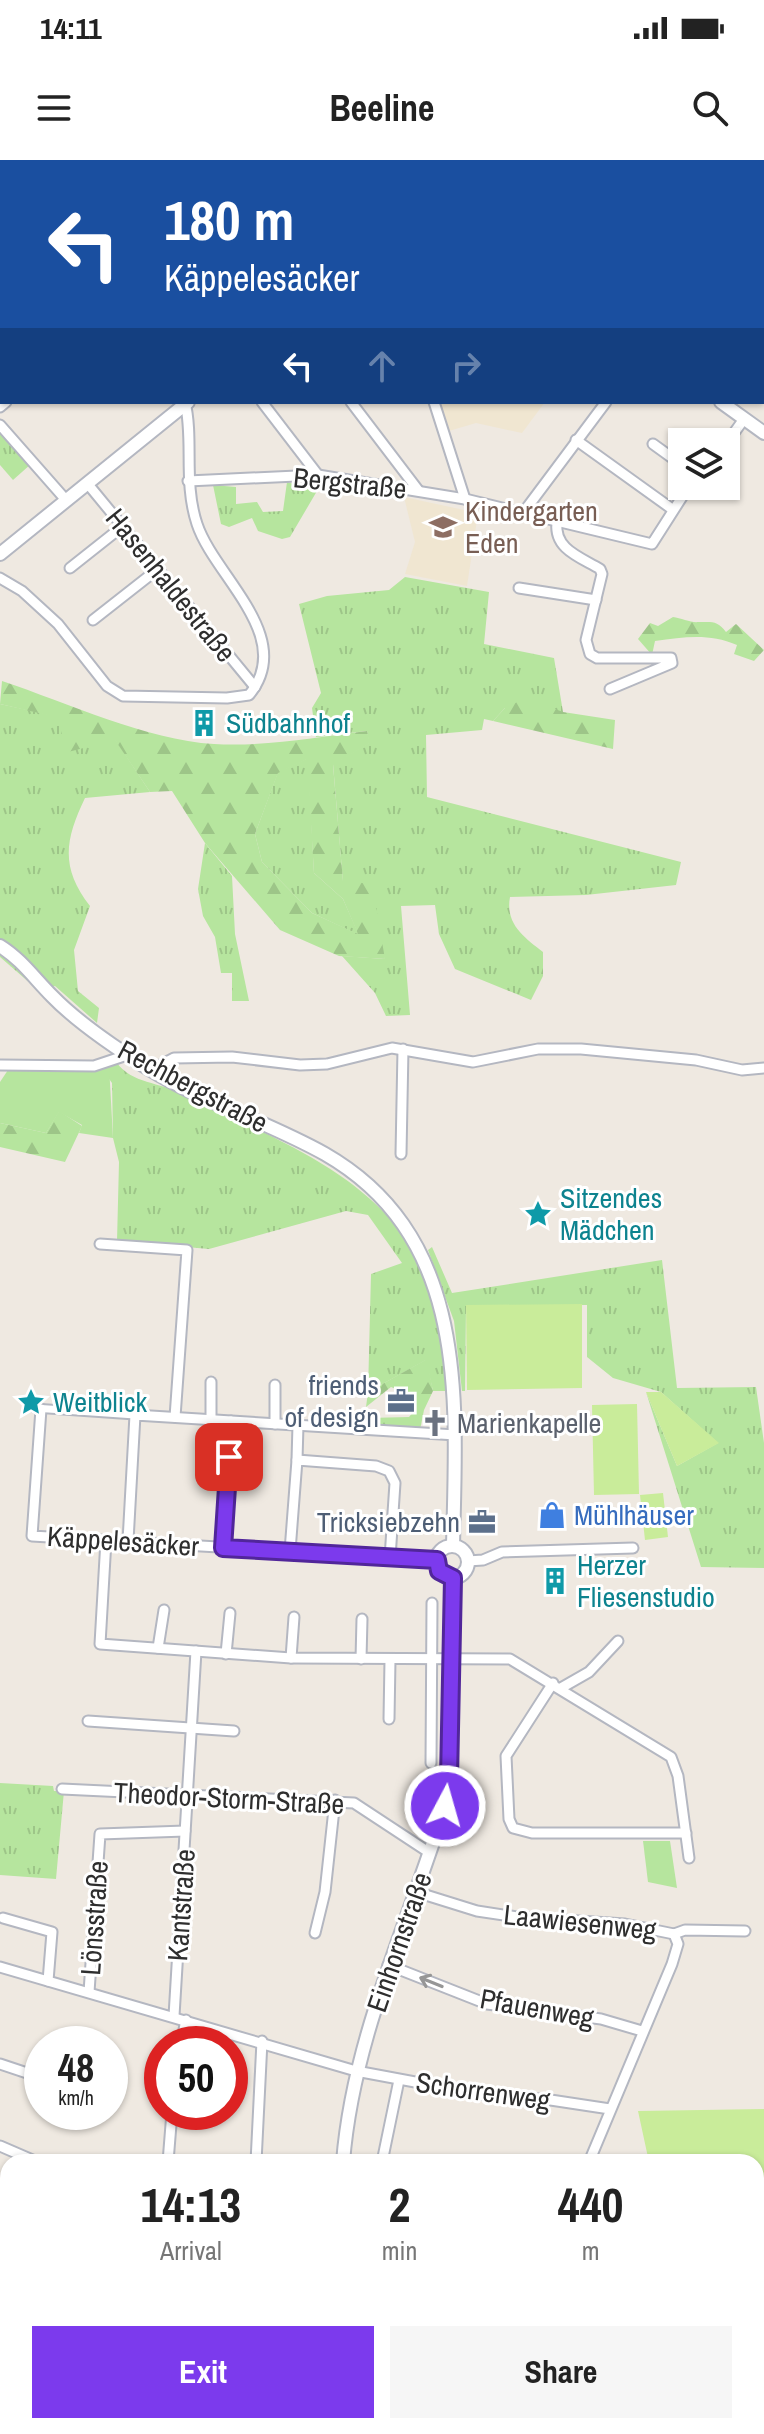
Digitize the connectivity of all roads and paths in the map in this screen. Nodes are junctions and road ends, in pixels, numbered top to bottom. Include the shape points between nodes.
1 (186, 404) edge
2 (187, 404) edge
3 (264, 404) edge
4 (353, 404) edge
5 (435, 404) edge
6 (604, 404) edge
7 (724, 404) edge
8 (744, 419) junction
9 (0, 425) edge
10 (738, 428) edge
11 (764, 433) edge
12 (576, 440) junction
13 (653, 444) dead end
14 (668, 455) edge
15 (318, 475) junction
16 (188, 481) junction
17 (87, 483) junction
18 (418, 490) junction
19 (465, 499) junction
20 (66, 500) junction
21 (679, 500) edge
22 (672, 509) junction
23 (523, 513) junction
24 (557, 523) junction
25 (123, 526) junction
26 (0, 554) edge
27 (70, 568) dead end
28 (158, 569) junction
29 (0, 578) edge
30 (519, 588) dead end
31 (596, 600) junction
32 (93, 620) dead end
33 (255, 687) junction
34 (610, 689) dead end
35 (0, 946) edge
36 (403, 1049) junction
37 (127, 1055) junction
38 (0, 1065) edge
39 (764, 1068) edge
40 (151, 1070) junction
41 (401, 1154) dead end
42 (100, 1244) dead end
43 (211, 1382) dead end
44 (275, 1385) dead end
45 (37, 1409) joint
46 (135, 1415) junction
47 (175, 1417) junction
48 (211, 1419) junction
49 (231, 1421) junction
50 (275, 1424) junction
51 (298, 1425) junction
52 (456, 1435) junction
53 (297, 1460) junction
54 (106, 1540) junction
55 (128, 1541) junction
56 (453, 1546) junction
57 (223, 1548) junction
58 (633, 1548) dead end
59 (290, 1551) junction
60 (390, 1558) junction
61 (437, 1560) junction
62 (468, 1561) junction
63 (453, 1578) junction
64 (432, 1603) dead end
65 (164, 1610) dead end
66 (230, 1613) dead end
67 (294, 1617) dead end
68 (362, 1619) dead end
69 (618, 1641) dead end
70 (158, 1648) junction
71 (196, 1651) junction
72 (226, 1654) junction
73 (291, 1658) junction
74 (361, 1659) junction
75 (451, 1659) junction
76 (390, 1660) junction
77 (431, 1660) junction
78 (557, 1686) junction
79 (389, 1719) dead end
80 (88, 1721) dead end
81 (191, 1728) junction
82 (234, 1731) dead end
83 (431, 1763) dead end
84 (62, 1789) dead end
85 (186, 1796) junction
86 (335, 1800) junction
87 (185, 1831) junction
88 (686, 1833) junction
89 (430, 1853) junction
90 (689, 1858) dead end
91 (416, 1892) junction
92 (3, 1918) dead end
93 (745, 1931) dead end
94 (315, 1933) dead end
95 (674, 1934) junction
96 (388, 1965) junction
97 (0, 1967) edge
98 (48, 1981) junction
99 (89, 1992) junction
100 (174, 2016) junction
101 (186, 2020) junction
102 (185, 2026) edge
103 (642, 2031) junction
104 (262, 2041) junction
105 (0, 2064) edge
106 (356, 2071) junction
107 (24, 2072) edge
108 (399, 2080) junction
109 (610, 2109) junction
110 (171, 2130) edge
111 (169, 2154) edge
112 (256, 2154) edge
113 (344, 2154) edge
114 (384, 2154) edge
115 (592, 2154) edge

1 - 17 main road
2 - 16 street
3 - 15 street
4 - 18 street
5 - 19 street
6 - 12 street
7 - 8 main road
8 - 10 street
8 - 11 main road
9 - 20 street
12 - 22 street
12 - 23 street
13 - 14 street
15 - 16 street, Bergstraße
15 - 18 street, Bergstraße
16 - 33 street via 198,527 259,629 264,656
17 - 20 main road
17 - 25 street, Hasenhaldestraße
18 - 19 street, Bergstraße
19 - 23 street, Bergstraße
20 - 26 main road
21 - 22 street
22 - 24 street, Bergstraße via 652,544
23 - 24 street, Bergstraße
24 - 31 street via 564,548 602,574
25 - 27 street
25 - 28 street, Hasenhaldestraße
28 - 32 street
28 - 33 street, Hasenhaldestraße
29 - 33 street via 58,624 107,686 123,696 241,697
30 - 31 street
31 - 34 street via 586,649 597,658 671,658 672,663
35 - 37 main road, Rechbergstraße via 54,998
36 - 39 street via 464,1062 489,1062 538,1049 581,1049 742,1070
36 - 40 street via 300,1065 211,1056 174,1058
36 - 41 street
37 - 38 street via 94,1066
37 - 40 main road, Rechbergstraße
40 - 52 main road, Rechbergstraße via 323,1153 370,1188 419,1251 435,1285 450,1349
42 - 47 street via 187,1250
43 - 48 street
44 - 50 street
45 - 46 street
45 - 54 street, Käppelesäcker via 32,1536
46 - 47 street
46 - 55 street
47 - 48 street
48 - 49 street
49 - 50 street
49 - 57 street
50 - 51 street
51 - 52 street
51 - 53 street
52 - 56 main road
53 - 59 street
53 - 60 street via 389,1471 395,1483
54 - 55 street, Käppelesäcker
54 - 70 street via 100,1644
55 - 57 street, Käppelesäcker
56 - 61 main road via 440,1552
56 - 62 main road
57 - 59 street, Käppelesäcker
58 - 62 street via 502,1552
59 - 60 street, Käppelesäcker
60 - 61 street, Käppelesäcker
61 - 63 main road via 439,1571
62 - 63 main road via 463,1574
63 - 75 main road, Einhornstraße
64 - 77 street
65 - 70 street
66 - 72 street
67 - 73 street
68 - 74 street
69 - 78 street via 589,1672
70 - 71 street
71 - 72 street
71 - 81 street, Kantstraße
72 - 73 street
73 - 74 street
74 - 76 street
75 - 77 street
75 - 78 street via 510,1659
75 - 89 main road, Einhornstraße via 449,1779
76 - 77 street
76 - 79 street
77 - 83 street
78 - 88 street via 671,1757
78 - 88 street via 506,1756 513,1828 532,1833
80 - 81 street
81 - 82 street
81 - 85 street, Kantstraße
84 - 85 street, Theodor-Storm-Straße
85 - 86 street, Theodor-Storm-Straße
85 - 87 street, Kantstraße
86 - 89 street, Theodor-Storm-Straße via 354,1803
86 - 94 street
87 - 99 street, Lönsstraße via 100,1834
87 - 100 street, Kantstraße
88 - 90 street
89 - 91 main road, Einhornstraße
91 - 95 street, Laawiesenweg via 477,1911 625,1924
91 - 96 main road, Einhornstraße
92 - 98 street via 52,1932
93 - 95 street, Laawiesenweg
95 - 103 street via 677,1950
103 -> 96 street, Pfauenweg via 601,2019 487,2004
96 - 106 main road, Einhornstraße
97 - 98 street, Schorrenweg
98 - 99 street, Schorrenweg
99 - 100 street, Schorrenweg
100 - 101 street, Schorrenweg
101 - 102 street
101 - 104 street, Schorrenweg
103 - 109 street
104 - 106 street, Schorrenweg
104 - 112 street
105 - 107 street
106 - 108 street, Schorrenweg
106 - 113 main road, Einhornstraße
108 - 109 street, Schorrenweg
108 - 114 street
109 - 115 street
110 - 111 street

